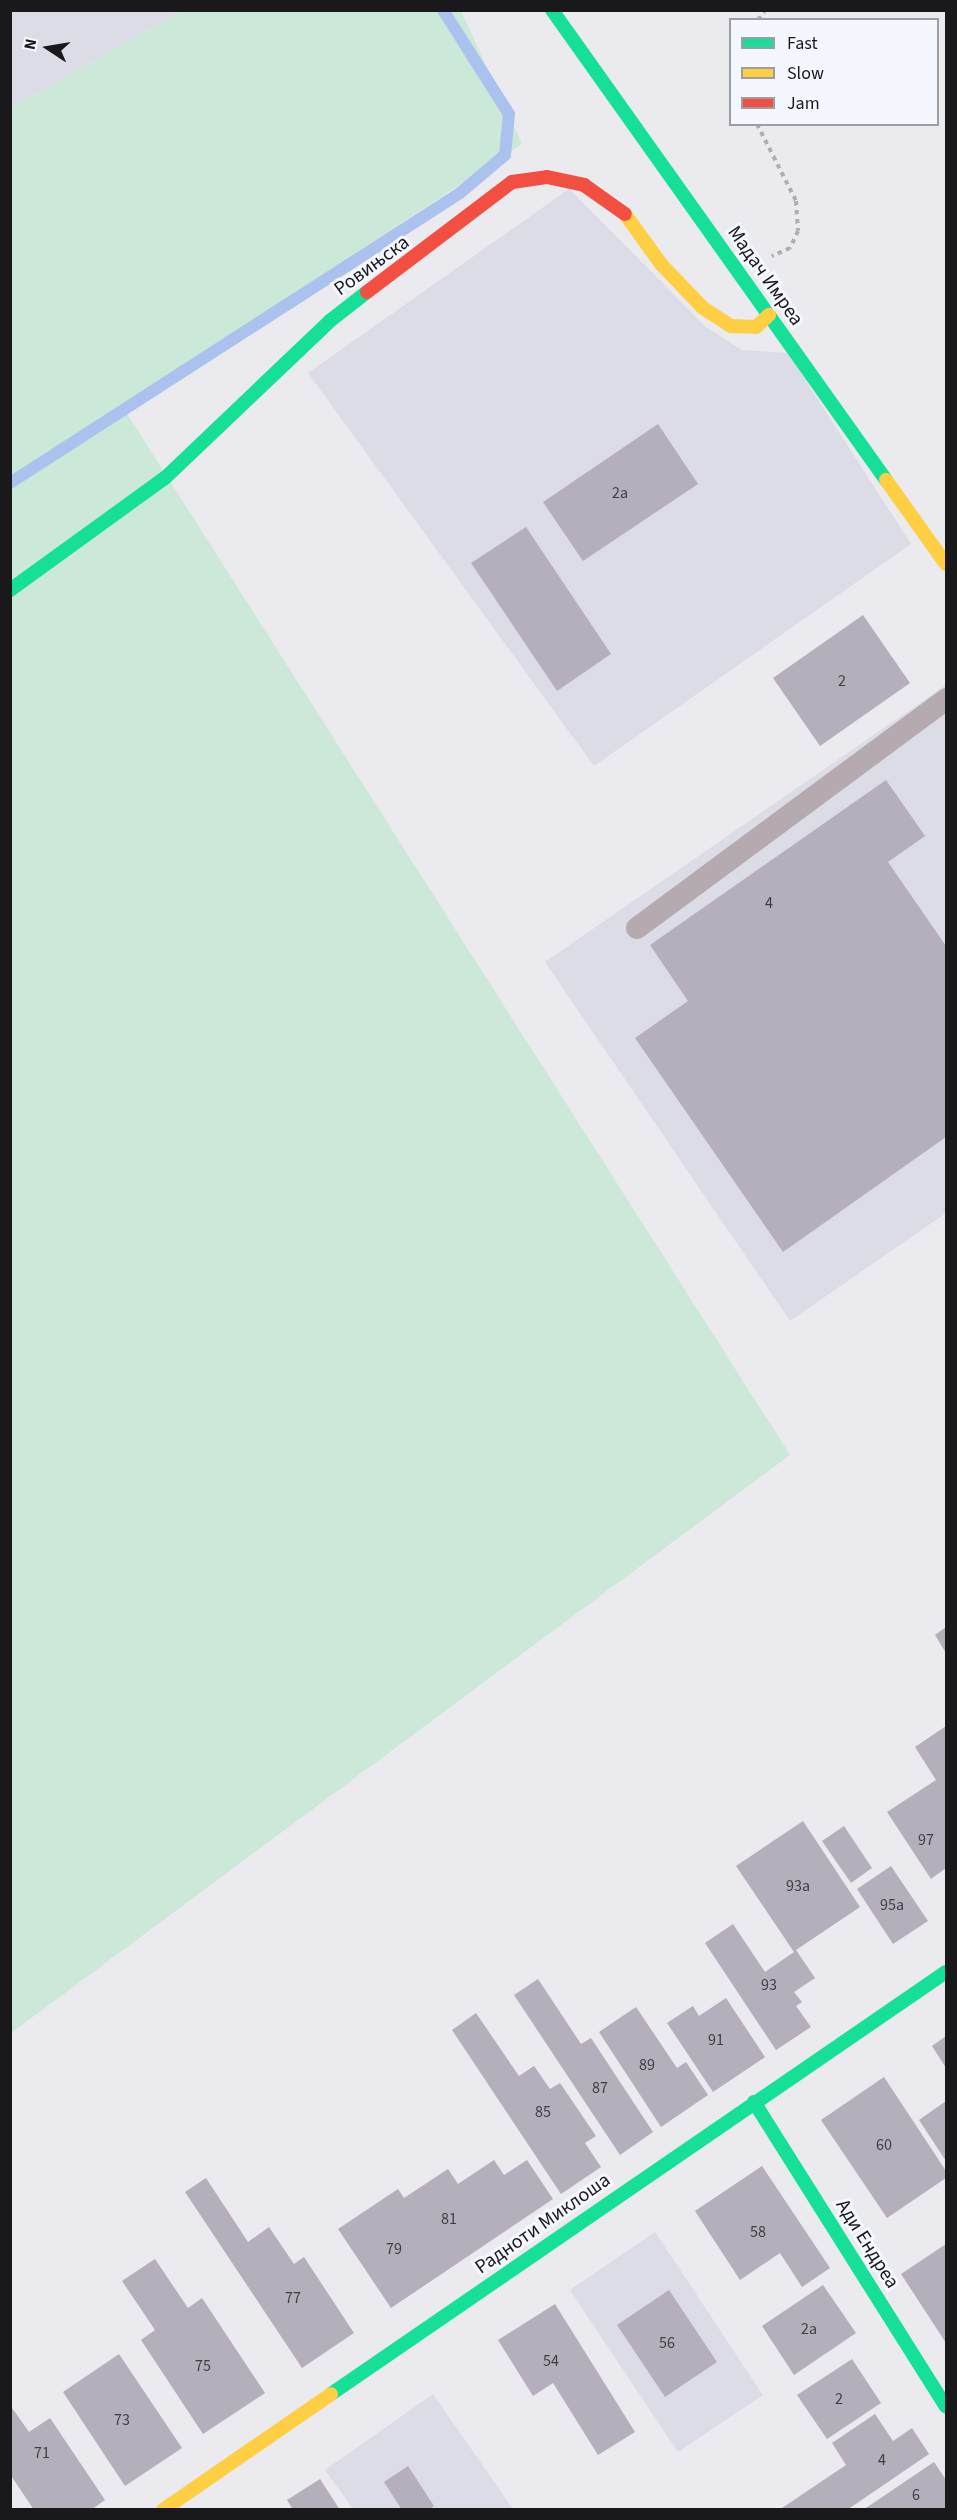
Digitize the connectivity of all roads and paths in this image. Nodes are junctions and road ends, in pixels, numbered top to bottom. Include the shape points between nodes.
1 (552, 10) edge
2 (758, 126) edge
3 (769, 258) dead end
4 (769, 315) junction
5 (946, 564) edge
6 (10, 590) edge
7 (946, 699) edge
8 (638, 928) dead end
9 (946, 1972) edge
10 (754, 2102) junction
11 (946, 2407) edge
12 (163, 2510) edge

1 - 4 street, Мадач Имреа
2 - 3 path via 796,201 798,231 790,248
4 - 5 street, Мадач Имреа
4 - 6 street, Ровињска via 756,327 731,326 703,308 661,264 619,206 584,185 547,177 512,182 331,320 165,478
7 - 8 lane
9 - 10 street, Радноти Миклоша
10 - 11 street, Ади Ендреа
10 - 12 street, Радноти Миклоша

